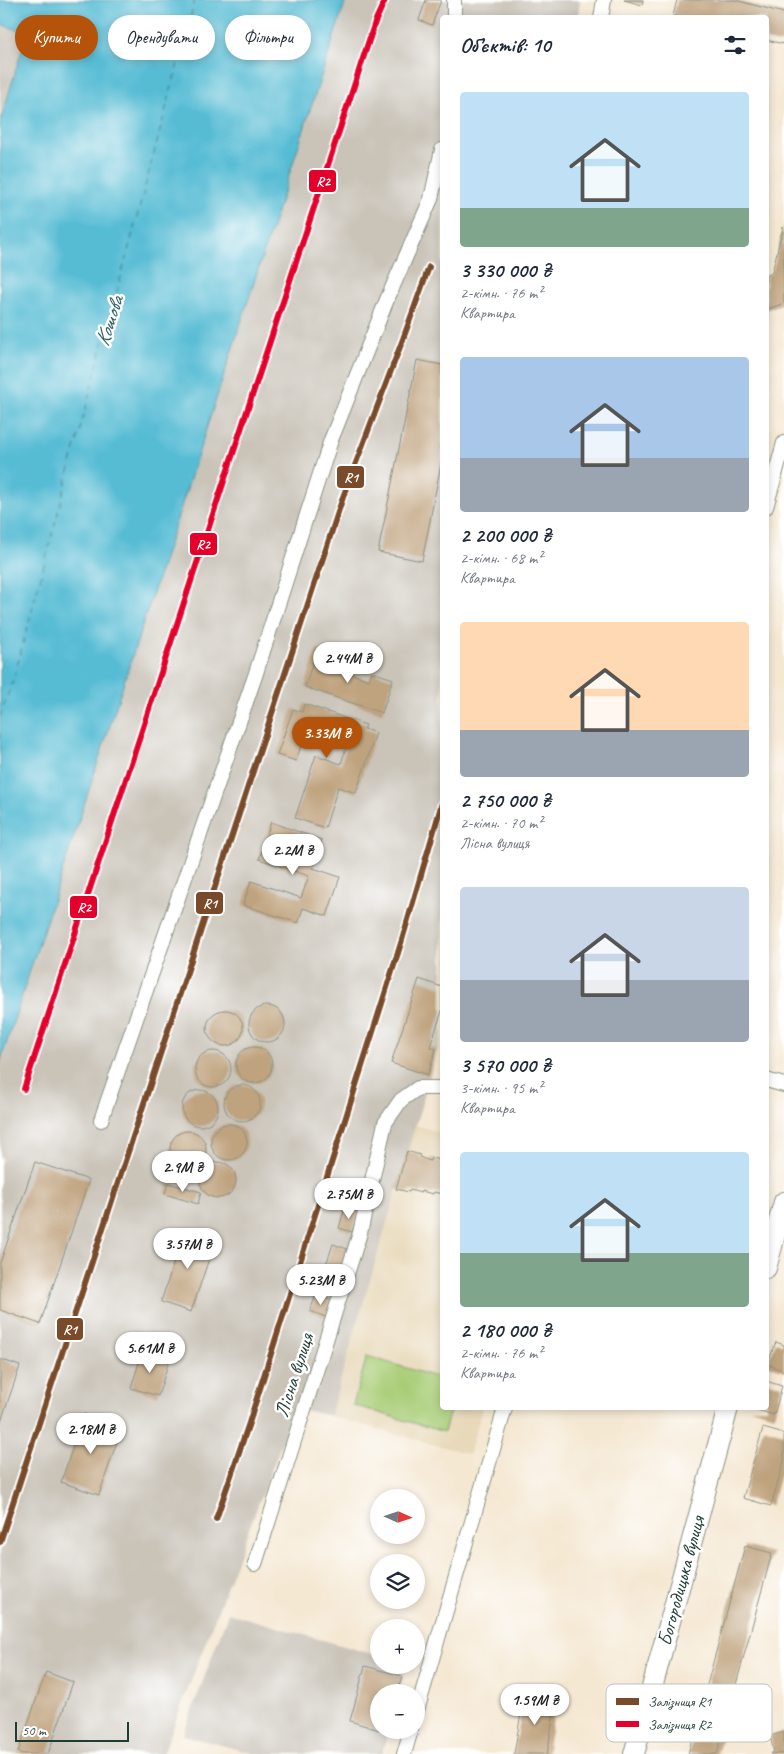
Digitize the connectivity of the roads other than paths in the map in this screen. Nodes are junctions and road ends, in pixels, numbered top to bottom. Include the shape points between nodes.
1 (454, 0) edge
2 (604, 0) edge
3 (454, 15) edge
4 (602, 15) edge
5 (440, 159) edge
6 (784, 443) edge
7 (769, 497) edge
8 (769, 1081) edge
9 (784, 1085) edge
10 (440, 1088) edge
11 (102, 1120) dead end
12 (784, 1202) edge
13 (769, 1257) edge
14 (504, 1410) edge
15 (727, 1410) edge
16 (255, 1564) dead end
17 (425, 1684) edge
18 (653, 1684) edge
19 (408, 1739) edge
20 (404, 1754) edge

1 - 3 street
2 - 4 street
5 - 11 street via 431,199 331,440 255,676
6 - 7 street
8 - 9 street
10 - 16 street, Лісна вулиця via 418,1088 402,1100 385,1123 360,1233
12 - 13 street
14 - 17 street
15 - 18 street, Богородицька вулиця
19 - 20 street

